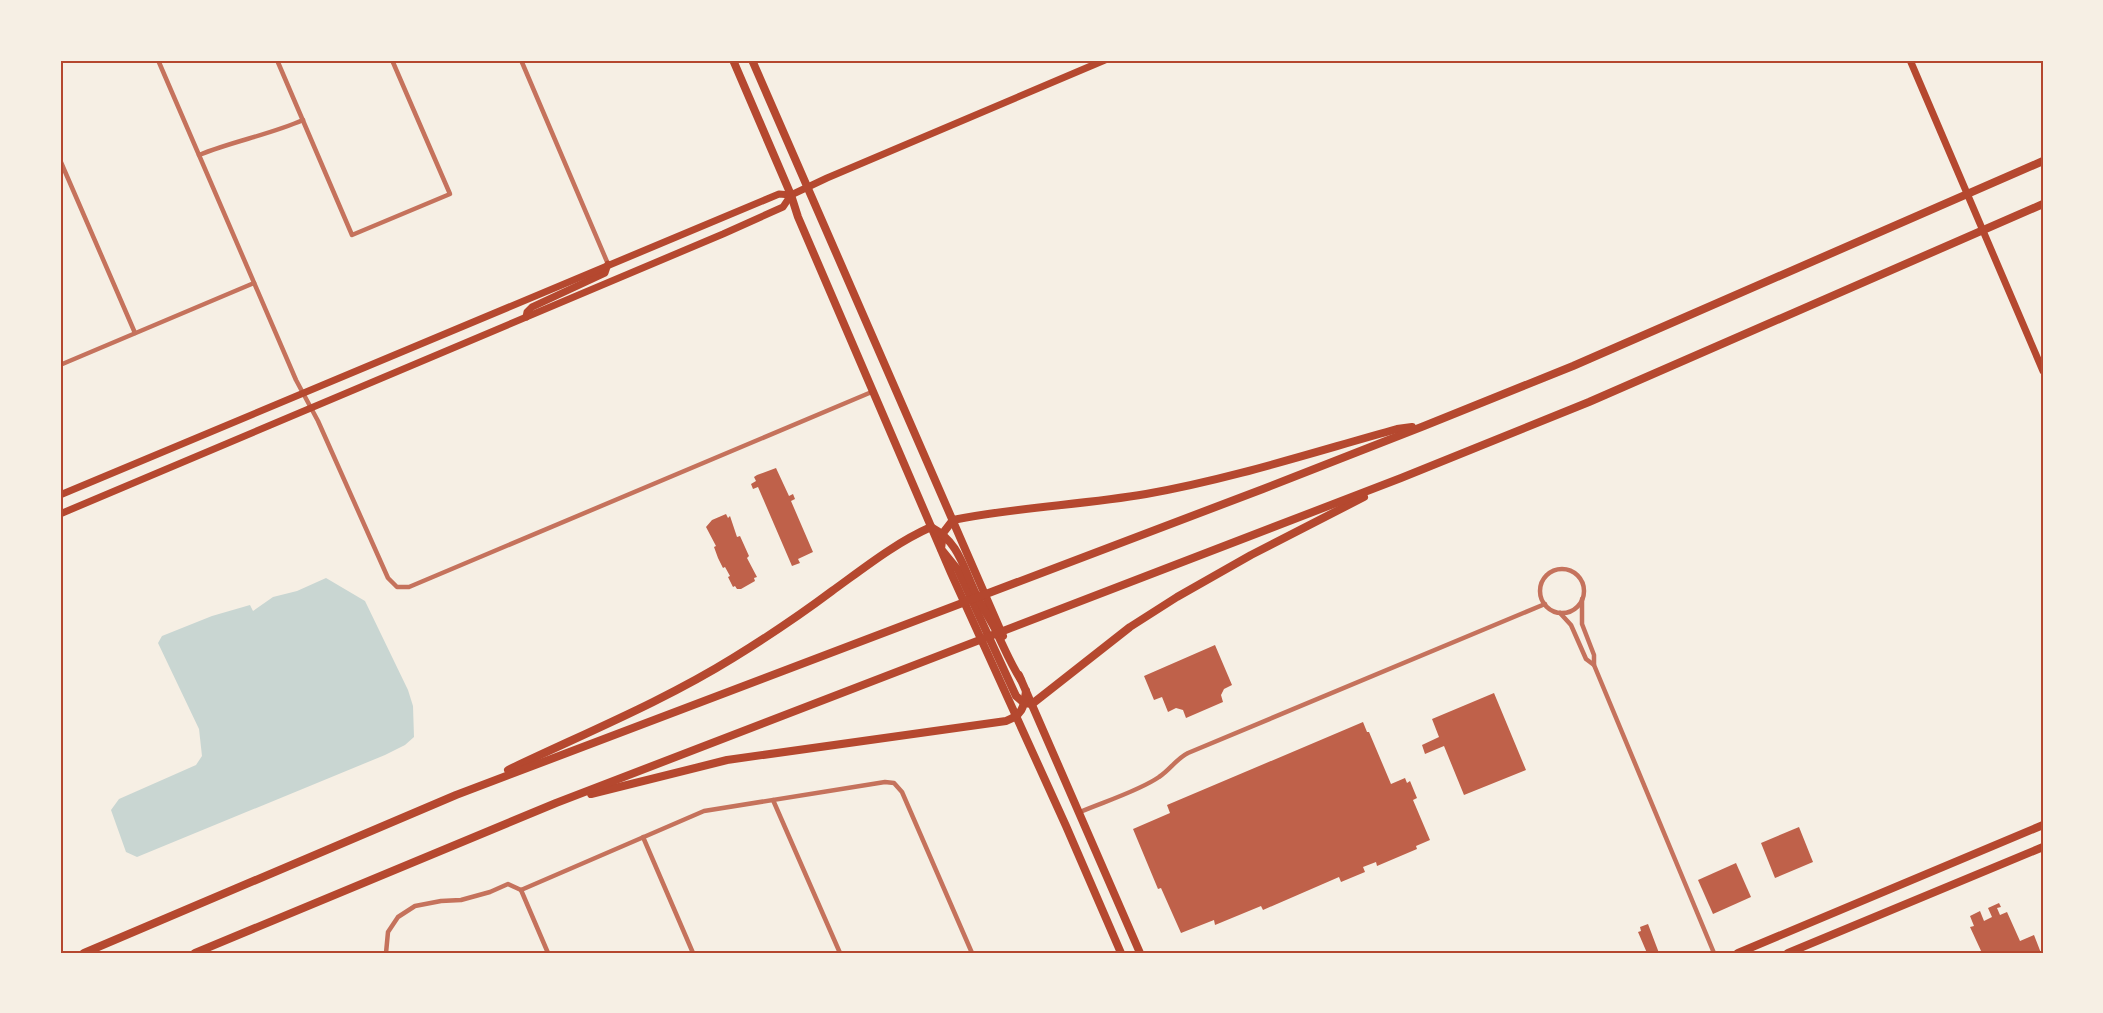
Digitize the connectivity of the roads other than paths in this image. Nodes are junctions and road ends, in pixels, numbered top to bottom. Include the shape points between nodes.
1 (158, 60) edge
2 (277, 60) edge
3 (393, 60) edge
4 (521, 60) edge
5 (733, 60) edge
6 (752, 60) edge
7 (1105, 60) edge
8 (1911, 60) edge
9 (303, 120) junction
10 (199, 155) junction
11 (60, 160) edge
12 (2043, 161) edge
13 (808, 187) junction
14 (791, 195) junction
15 (2043, 204) edge
16 (608, 264) junction
17 (254, 283) junction
18 (526, 317) junction
19 (135, 333) junction
20 (60, 365) edge
21 (2043, 371) edge
22 (874, 391) junction
23 (304, 393) junction
24 (312, 408) junction
25 (1424, 426) junction
26 (1401, 478) junction
27 (63, 493) edge
28 (60, 501) edge
29 (60, 514) edge
30 (953, 520) junction
31 (932, 526) junction
32 (943, 533) junction
33 (941, 549) junction
34 (961, 569) junction
35 (1582, 599) junction
36 (1545, 604) junction
37 (1560, 613) junction
38 (1594, 665) junction
39 (1005, 666) junction
40 (1022, 680) joint
41 (1026, 691) joint
42 (1028, 703) junction
43 (1016, 717) junction
44 (456, 795) junction
45 (773, 800) junction
46 (556, 803) junction
47 (1080, 812) junction
48 (2043, 825) edge
49 (643, 837) junction
50 (2043, 847) edge
51 (521, 890) junction
52 (84, 953) edge
53 (195, 953) edge
54 (386, 953) edge
55 (548, 953) edge
56 (693, 953) edge
57 (840, 953) edge
58 (972, 953) edge
59 (1121, 953) edge
60 (1140, 953) edge
61 (1714, 953) edge
62 (1738, 953) edge
63 (1788, 953) edge

1 - 10 street
2 - 9 street
3 - 9 street via 450,194 352,235
4 - 16 street
5 - 14 main road
6 - 13 main road
7 - 13 main road
8 - 21 main road
9 - 10 street
10 - 17 street
11 - 19 street
12 - 25 highway via 1584,361
13 - 14 main road
13 - 30 main road
14 - 16 main road via 778,194
14 - 18 main road via 783,207
14 - 22 main road
15 - 26 highway via 1589,402
16 - 18 main road via 605,273 532,307
16 - 23 main road
17 - 19 street
17 - 23 street
18 - 24 main road
19 - 20 street
22 - 24 street via 409,587 397,587 388,578
22 - 31 main road
23 - 24 street
23 - 27 main road
24 - 29 main road
25 - 30 highway via 1397,429 1184,487
25 - 44 highway
26 - 42 highway via 1261,549 1168,603
26 - 46 highway
27 - 28 main road
30 - 32 highway
30 - 34 main road
31 - 32 highway
31 - 33 main road
31 - 44 highway via 879,557 732,658 677,689
32 - 33 highway
32 - 34 highway via 955,547
33 - 34 highway
34 - 39 highway
34 - 39 main road
35 - 36 street via 1583,587 1577,575 1558,570 1542,582 1540,595
35 - 37 street via 1572,610
35 - 38 street via 1582,624
36 - 37 street
36 - 47 street via 1188,753 1150,782
37 - 38 street
38 - 61 street
39 - 40 highway
39 - 42 highway via 1016,696
39 - 43 main road
40 - 41 main road
41 - 42 highway
42 - 43 highway
42 - 47 main road
43 - 46 highway via 727,760
43 - 59 main road
44 - 52 highway
45 - 49 street via 704,811
45 - 57 street
45 - 58 street via 894,783 902,792
46 - 53 highway
47 - 60 main road
48 - 62 main road
49 - 51 street
49 - 56 street
50 - 63 main road
51 - 54 street via 508,884 461,900 415,906 398,918 388,932
51 - 55 street

